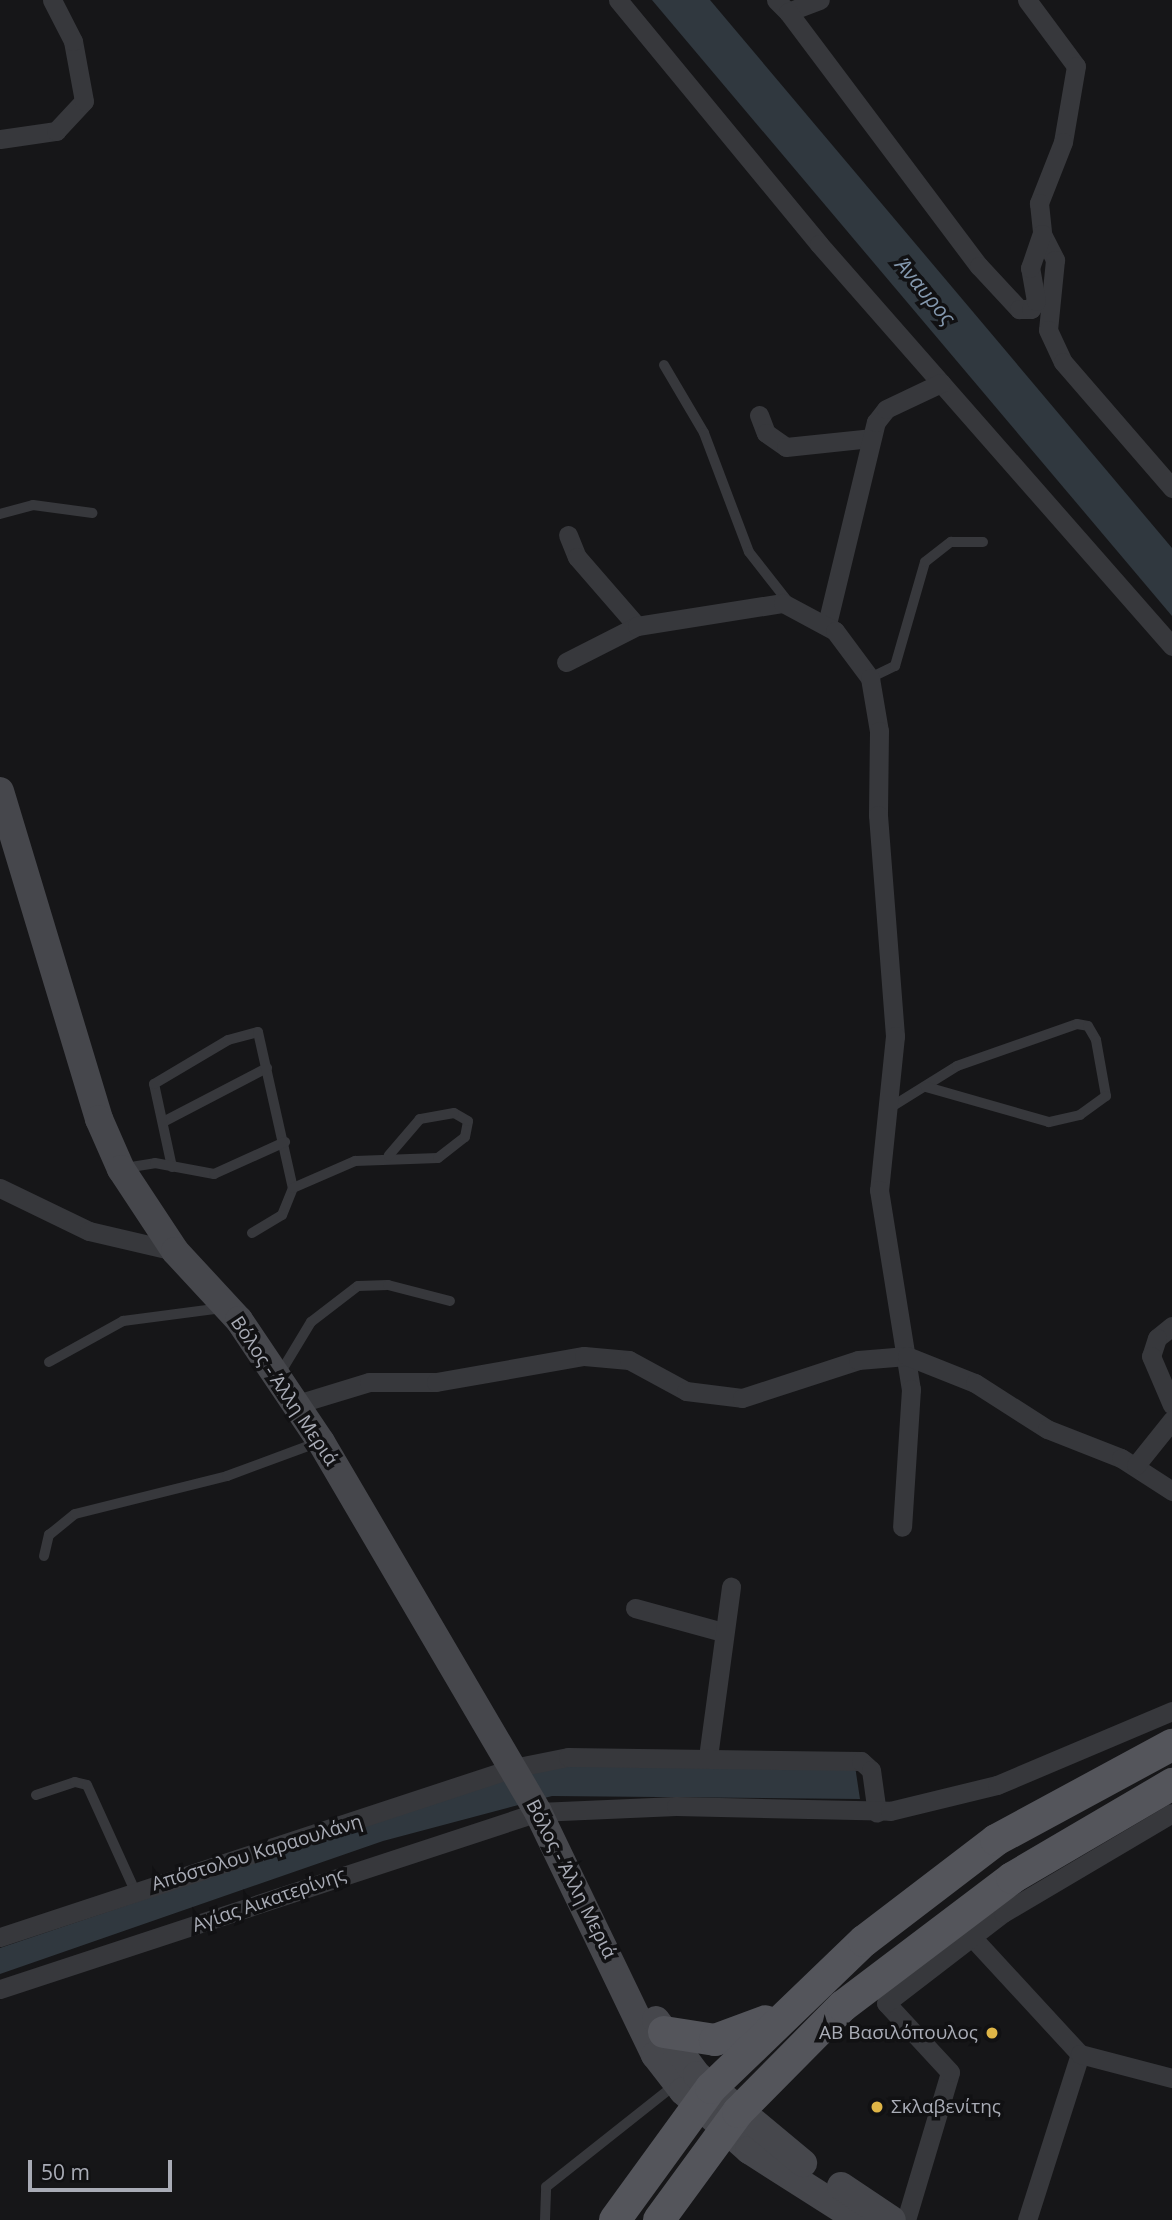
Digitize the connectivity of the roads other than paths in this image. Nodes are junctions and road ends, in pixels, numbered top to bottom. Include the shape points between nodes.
1 (52, 0) edge
2 (618, 0) edge
3 (820, 0) edge
4 (1027, 0) edge
5 (782, 6) edge
6 (0, 139) edge
7 (1042, 234) junction
8 (664, 365) dead end
9 (941, 383) junction
10 (759, 415) dead end
11 (871, 438) junction
12 (1172, 488) edge
13 (92, 513) dead end
14 (0, 514) edge
15 (568, 535) dead end
16 (983, 542) dead end
17 (790, 603) junction
18 (827, 624) junction
19 (637, 626) junction
20 (1172, 646) edge
21 (566, 662) dead end
22 (870, 678) junction
23 (0, 791) edge
24 (267, 1068) junction
25 (926, 1087) junction
26 (887, 1110) junction
27 (165, 1121) junction
28 (285, 1142) junction
29 (389, 1155) junction
30 (172, 1167) junction
31 (121, 1169) junction
32 (0, 1188) edge
33 (293, 1188) junction
34 (252, 1233) dead end
35 (175, 1251) junction
36 (450, 1301) dead end
37 (228, 1307) junction
38 (1172, 1326) edge
39 (907, 1356) junction
40 (49, 1362) dead end
41 (279, 1375) junction
42 (297, 1404) junction
43 (1172, 1405) edge
44 (1172, 1420) edge
45 (321, 1442) junction
46 (1136, 1465) junction
47 (1172, 1491) edge
48 (902, 1527) dead end
49 (44, 1556) dead end
50 (731, 1587) dead end
51 (635, 1608) dead end
52 (723, 1632) junction
53 (1172, 1711) edge
54 (1172, 1745) edge
55 (708, 1757) junction
56 (513, 1768) junction
57 (1172, 1784) edge
58 (36, 1795) dead end
59 (538, 1812) junction
60 (877, 1813) junction
61 (1172, 1813) edge
62 (135, 1891) junction
63 (970, 1935) junction
64 (0, 1937) edge
65 (619, 1974) junction
66 (0, 1989) edge
67 (781, 2016) junction
68 (664, 2032) junction
69 (1080, 2054) junction
70 (1172, 2078) edge
71 (695, 2092) junction
72 (731, 2121) junction
73 (545, 2220) edge
74 (615, 2220) edge
75 (659, 2220) edge
76 (859, 2220) edge
77 (892, 2220) edge
78 (906, 2220) edge
79 (1027, 2220) edge

1 - 6 street via 73,41 84,101 56,131
2 - 9 street
3 - 5 street
4 - 7 street via 1076,66 1063,142 1039,203
5 - 7 street via 979,266 1019,309 1031,309 1035,302 1030,268
7 - 12 street via 1055,260 1046,314 1054,348
8 - 17 lane via 704,433 749,552
9 - 11 street via 887,409
9 - 20 street
10 - 11 street via 766,433 786,447
11 - 18 street via 844,573
13 - 14 lane via 33,505
15 - 19 street via 577,557
16 - 22 lane via 951,542 925,562 895,666
17 - 18 street
17 - 19 street
18 - 22 street via 854,648
19 - 21 street
22 - 26 street via 880,731 878,815 895,1036
23 - 31 main road, Βόλος - Άλλη Μεριά via 95,1107
24 - 27 lane
24 - 27 lane via 258,1032 228,1040 154,1084
24 - 28 lane
25 - 25 lane via 957,1066 1077,1024 1088,1026 1096,1040 1106,1096 1080,1115 1049,1122
25 - 26 lane
26 - 39 street via 879,1190
27 - 30 lane
28 - 30 lane via 214,1174
28 - 33 lane
29 - 29 lane via 420,1119 454,1113 468,1121 465,1136 438,1158 407,1162
29 - 33 lane via 355,1161
30 - 31 lane via 141,1163
31 - 35 main road, Βόλος - Άλλη Μεριά
32 - 35 street via 89,1231
33 - 34 lane via 282,1215
35 - 37 main road, Βόλος - Άλλη Μεριά
36 - 41 lane via 388,1285 358,1286 311,1322
37 - 40 lane via 123,1321
37 - 41 main road, Βόλος - Άλλη Μεριά
38 - 43 street via 1157,1338 1151,1356
39 - 42 street via 858,1360 742,1398 686,1391 629,1360 584,1356 436,1382 369,1382
39 - 46 street via 993,1392 1047,1429
39 - 48 street via 911,1396
41 - 42 main road, Βόλος - Άλλη Μεριά
42 - 45 main road, Βόλος - Άλλη Μεριά
44 - 46 street
45 - 49 lane via 228,1476 75,1514 48,1535
45 - 56 main road, Βόλος - Άλλη Μεριά
46 - 47 street
50 - 52 street
51 - 52 street
52 - 55 street
53 - 60 street, Αγίας Αικατερίνης via 997,1785
54 - 67 main road via 996,1840 875,1932
55 - 56 street, Απόστολου Καραουλάνη via 635,1753
55 - 60 street, Απόστολου Καραουλάνη via 861,1761 871,1770
56 - 59 main road, Βόλος - Άλλη Μεριά
56 - 62 street, Απόστολου Καραουλάνη
57 - 72 main road via 1057,1847 918,1944 843,2006
58 - 62 lane via 75,1782 87,1785
59 - 60 street, Αγίας Αικατερίνης via 676,1806
59 - 65 main road, Βόλος - Άλλη Μεριά
59 - 66 street, Αγίας Αικατερίνης
61 - 63 street
62 - 64 street, Απόστολου Καραουλάνη
63 - 69 street
63 - 78 street via 886,2003 950,2072
65 - 68 main road, Βόλος - Άλλη Μεριά
65 - 71 main road, Βόλος - Άλλη Μεριά via 639,2028
67 - 68 main road via 723,2039
67 - 71 main road
68 - 71 main road, Βόλος - Άλλη Μεριά
69 - 70 street
69 - 79 street
71 - 72 main road, Βόλος - Άλλη Μεριά
71 - 73 lane via 546,2187
71 - 74 main road
72 - 75 main road
72 - 76 main road
72 - 77 main road

